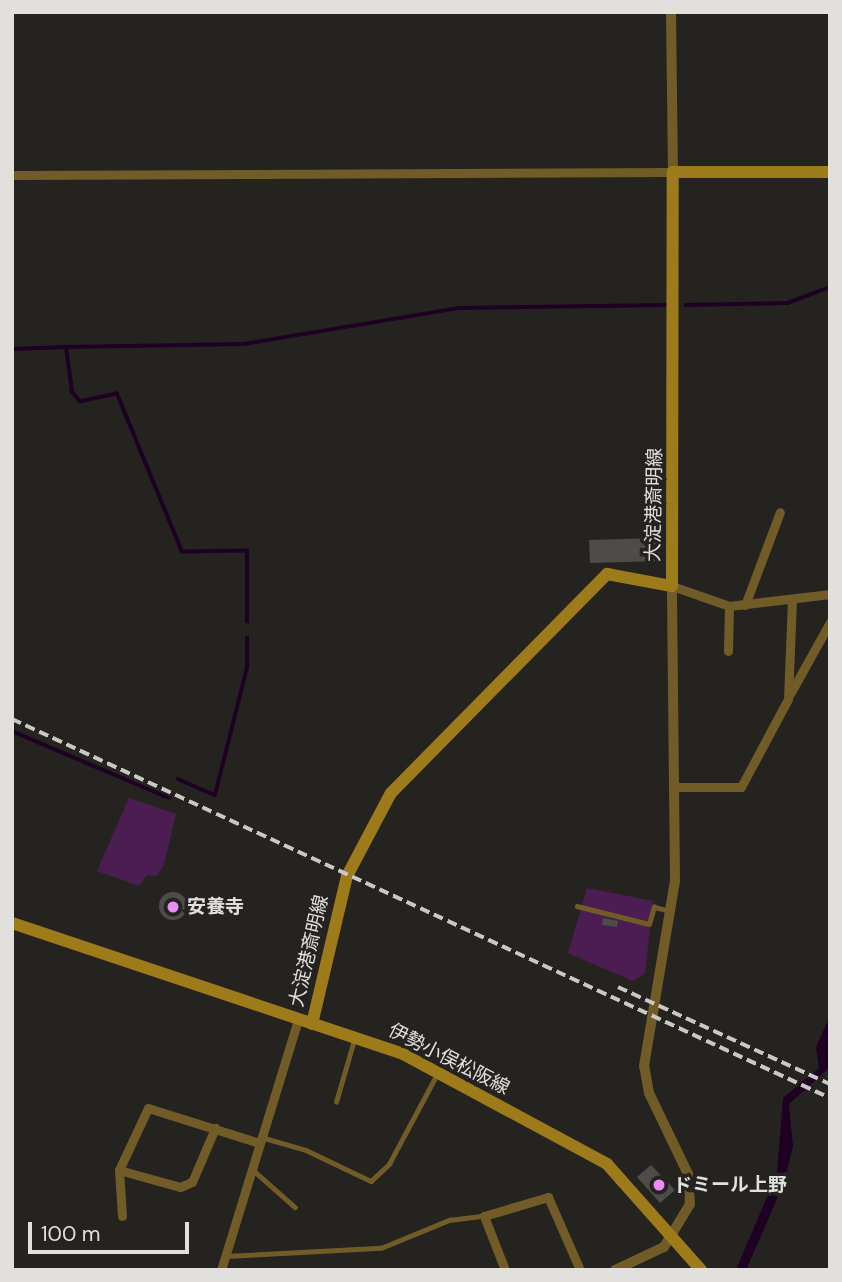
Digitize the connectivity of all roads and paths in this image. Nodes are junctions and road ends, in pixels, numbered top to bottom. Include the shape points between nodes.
1 (671, 12) edge
2 (673, 172) junction
3 (830, 173) edge
4 (12, 175) edge
5 (780, 512) dead end
6 (672, 586) junction
7 (830, 594) edge
8 (792, 600) junction
9 (745, 605) junction
10 (729, 606) junction
11 (828, 629) edge
12 (728, 651) dead end
13 (788, 699) junction
14 (675, 787) junction
15 (577, 906) dead end
16 (671, 911) junction
17 (12, 923) edge
18 (298, 1020) junction
19 (312, 1024) junction
20 (356, 1036) junction
21 (438, 1073) junction
22 (335, 1102) dead end
23 (215, 1128) junction
24 (260, 1140) junction
25 (119, 1170) junction
26 (252, 1170) junction
27 (295, 1207) dead end
28 (122, 1216) dead end
29 (484, 1216) junction
30 (674, 1235) junction
31 (225, 1256) junction
32 (221, 1270) edge
33 (505, 1270) edge
34 (580, 1270) edge
35 (615, 1270) edge
36 (701, 1270) edge

1 - 2 street
2 - 3 main road
2 - 4 street
2 - 6 main road, 大淀港斎明線
5 - 9 street
6 - 10 street
6 - 14 street
6 - 19 main road, 大淀港斎明線 via 607,575 390,793 347,876
7 - 8 street
8 - 9 street
8 - 13 street
9 - 10 street
10 - 12 street
11 - 13 street
13 - 14 street via 741,787
14 - 16 street
15 - 16 lane via 649,924 654,906
16 - 30 street via 644,1066 649,1093 690,1185 688,1214
17 - 18 main road, 伊勢小俣松阪線
18 - 19 main road, 伊勢小俣松阪線
18 - 24 street
19 - 20 main road, 伊勢小俣松阪線
20 - 21 main road, 伊勢小俣松阪線
20 - 22 lane
21 - 24 lane via 388,1164 371,1181 306,1150
21 - 30 main road, 伊勢小俣松阪線 via 607,1164
23 - 24 street
23 - 25 street via 192,1182 180,1187
23 - 25 street via 148,1108
24 - 26 street
25 - 28 street
26 - 27 lane
26 - 31 street
29 - 31 lane via 449,1220 381,1248
29 - 33 street
29 - 34 street via 548,1197
30 - 35 street via 660,1250
30 - 36 main road, 伊勢小俣松阪線
31 - 32 street

